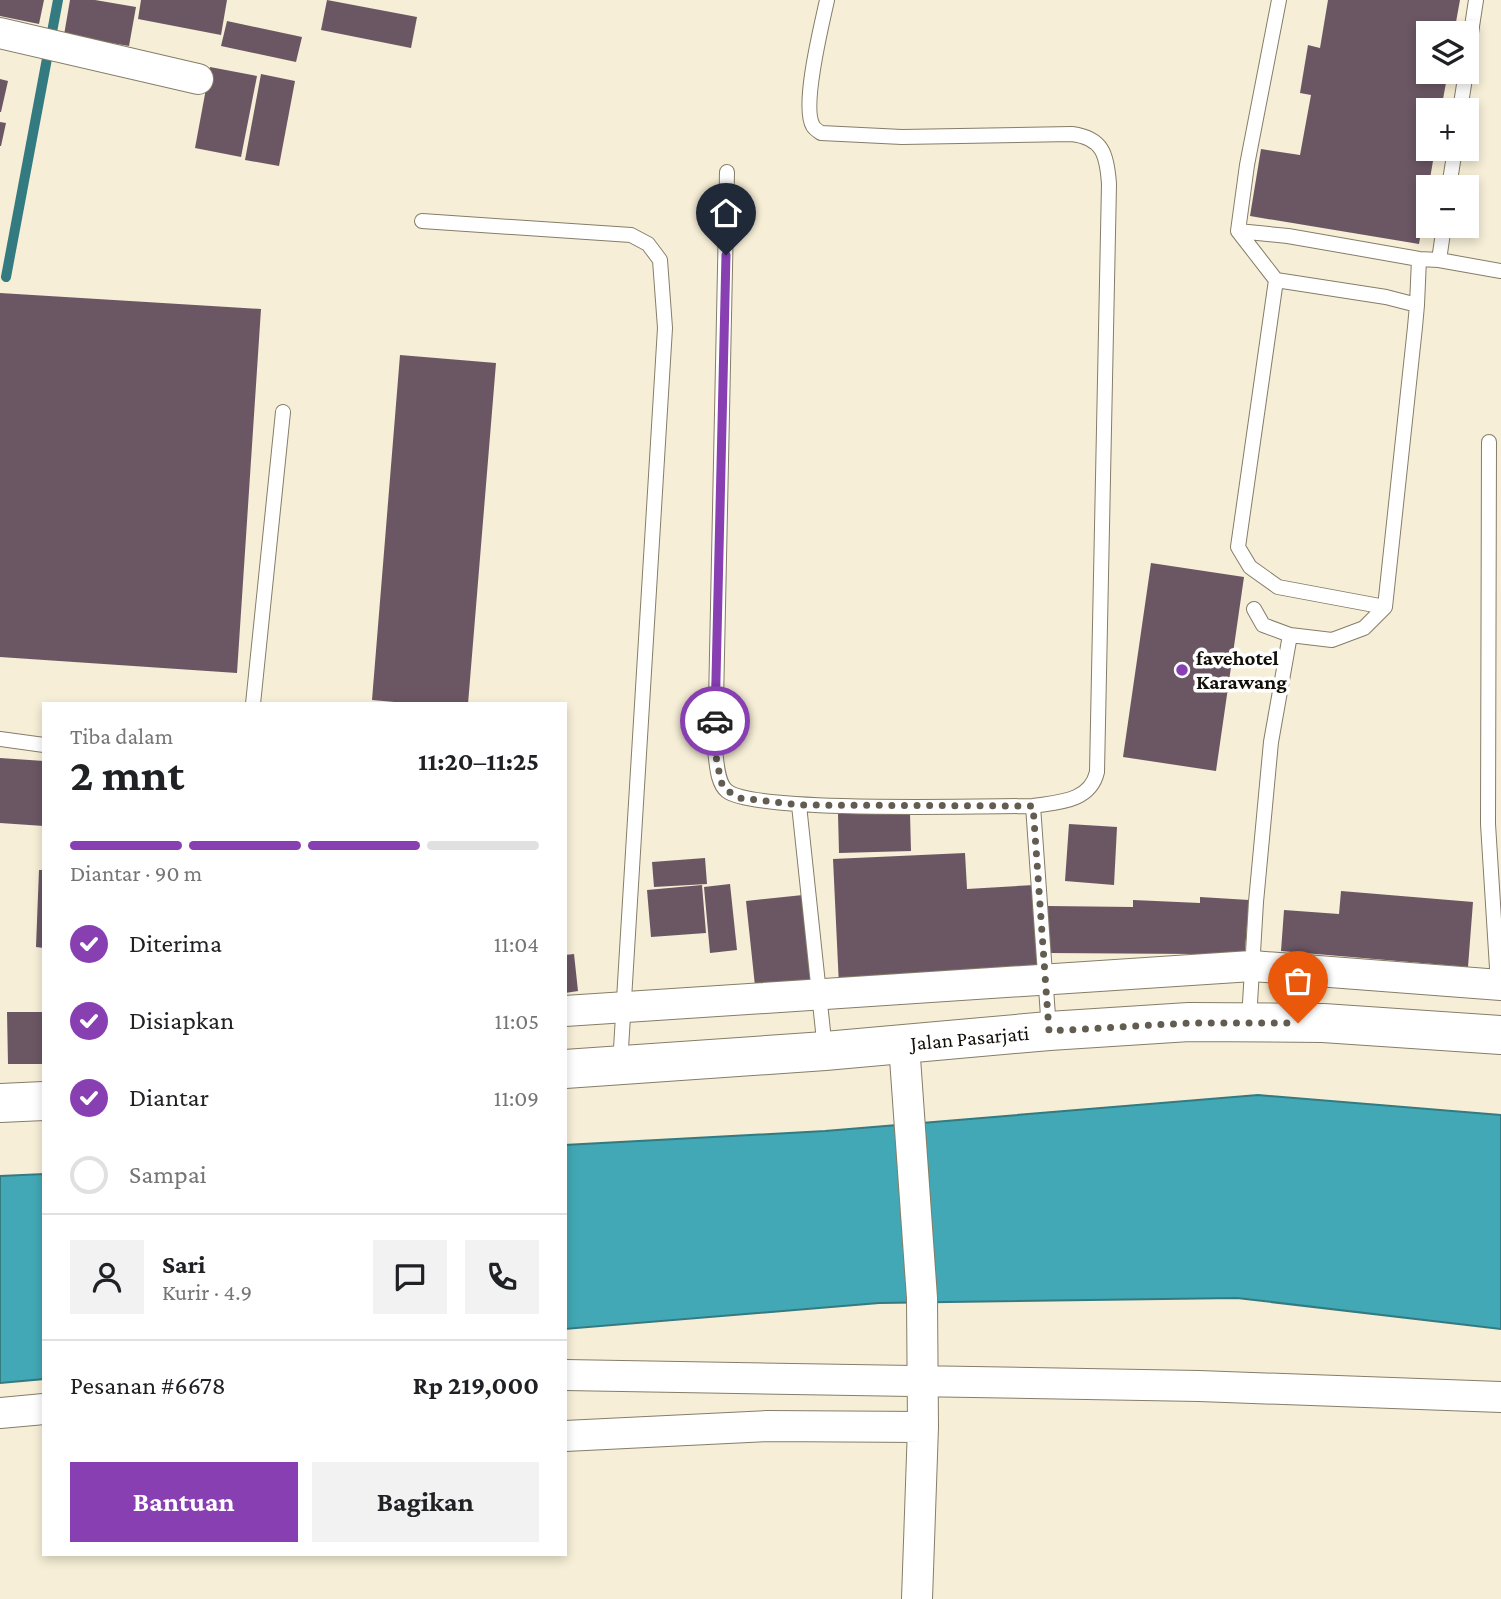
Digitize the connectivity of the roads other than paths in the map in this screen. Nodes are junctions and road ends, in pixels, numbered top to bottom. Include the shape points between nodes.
1 (827, 0) edge
2 (1279, 0) edge
3 (1476, 0) edge
4 (1473, 21) edge
5 (0, 33) edge
6 (198, 79) dead end
7 (727, 172) dead end
8 (422, 220) dead end
9 (1238, 231) junction
10 (1442, 238) edge
11 (1419, 259) junction
12 (1439, 260) junction
13 (1501, 271) edge
14 (1276, 280) junction
15 (1416, 305) junction
16 (283, 412) dead end
17 (1489, 442) dead end
18 (1385, 607) junction
19 (1254, 609) dead end
20 (1290, 635) junction
21 (253, 702) edge
22 (0, 739) edge
23 (42, 745) edge
24 (799, 805) junction
25 (1033, 806) junction
26 (1251, 966) junction
27 (1045, 979) junction
28 (1500, 984) edge
29 (818, 993) junction
30 (623, 1007) junction
31 (567, 1011) edge
32 (1249, 1021) junction
33 (1049, 1031) junction
34 (1501, 1035) edge
35 (904, 1044) junction
36 (825, 1051) junction
37 (620, 1065) junction
38 (567, 1069) edge
39 (42, 1101) edge
40 (0, 1103) edge
41 (567, 1375) edge
42 (922, 1380) junction
43 (1501, 1397) edge
44 (42, 1409) edge
45 (0, 1413) edge
46 (923, 1427) junction
47 (567, 1436) edge
48 (917, 1599) edge

1 - 25 lane via 810,112 813,127 821,133 902,138 1083,135 1103,150 1108,167 1097,772 1090,788 1070,801
2 - 9 lane
3 - 4 lane
5 - 6 street
7 - 24 lane via 715,751 726,790 740,798
8 - 30 lane via 631,235 648,244 660,260 665,328
9 - 11 lane
9 - 14 lane
10 - 12 lane
11 - 12 lane
11 - 15 lane
12 - 13 lane
14 - 15 lane
14 - 18 lane via 1238,547 1250,567 1278,587
15 - 18 lane
16 - 21 lane
17 - 28 lane via 1488,824
18 - 20 lane via 1364,628 1332,640
19 - 20 lane via 1263,625
20 - 26 lane via 1271,741
22 - 23 lane
24 - 25 lane
24 - 29 lane
25 - 27 lane
26 - 27 street
26 - 28 street
26 - 32 lane
27 - 29 street
27 - 33 lane
29 - 30 street
29 - 36 lane
30 - 31 street
30 - 37 lane
32 - 33 main road, Jalan Pasarjati
32 - 34 main road, Jalan Pasarjati
33 - 35 main road, Jalan Pasarjati
35 - 36 main road, Jalan Pasarjati
35 - 42 street via 922,1298
36 - 37 main road, Jalan Pasarjati
37 - 38 main road, Jalan Pasarjati
39 - 40 main road
41 - 42 street
42 - 43 street
42 - 46 street
44 - 45 street
46 - 47 street via 767,1426
46 - 48 street

